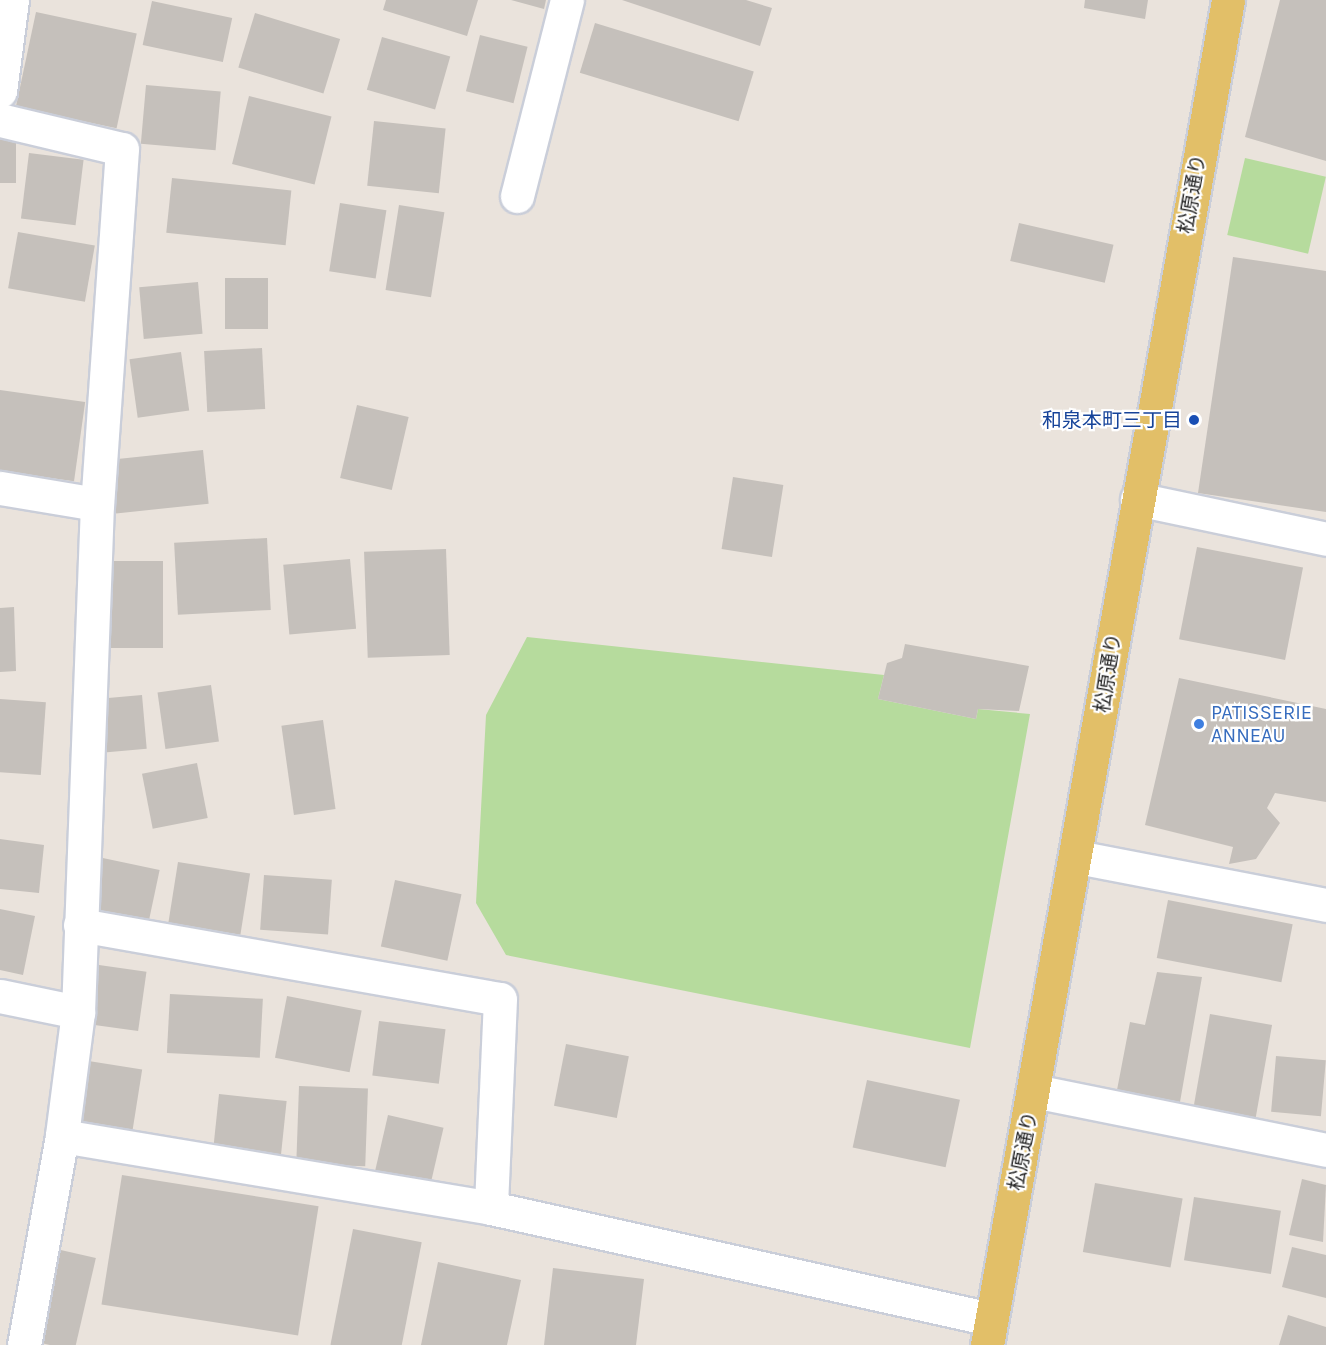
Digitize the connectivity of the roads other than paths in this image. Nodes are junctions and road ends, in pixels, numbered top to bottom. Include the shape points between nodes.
1 (12, 0) edge
2 (567, 0) edge
3 (1228, 0) edge
4 (0, 91) edge
5 (0, 120) edge
6 (517, 196) dead end
7 (0, 488) edge
8 (1137, 499) junction
9 (97, 504) junction
10 (1326, 538) edge
11 (1077, 857) junction
12 (1326, 905) edge
13 (80, 925) junction
14 (0, 996) edge
15 (78, 1012) junction
16 (1034, 1091) junction
17 (62, 1136) junction
18 (1326, 1150) edge
19 (491, 1208) junction
20 (989, 1332) edge
21 (24, 1345) edge

1 - 4 street
2 - 6 street
3 - 8 main road, 松原通り
5 - 9 street via 122,148
7 - 9 street
8 - 10 street
8 - 11 main road, 松原通り
9 - 13 street
11 - 12 street
11 - 16 main road, 松原通り
13 - 15 street
13 - 19 street via 500,999
14 - 15 street
15 - 17 street
16 - 18 street
16 - 20 main road, 松原通り
17 - 19 street
17 - 21 street
19 - 20 street

